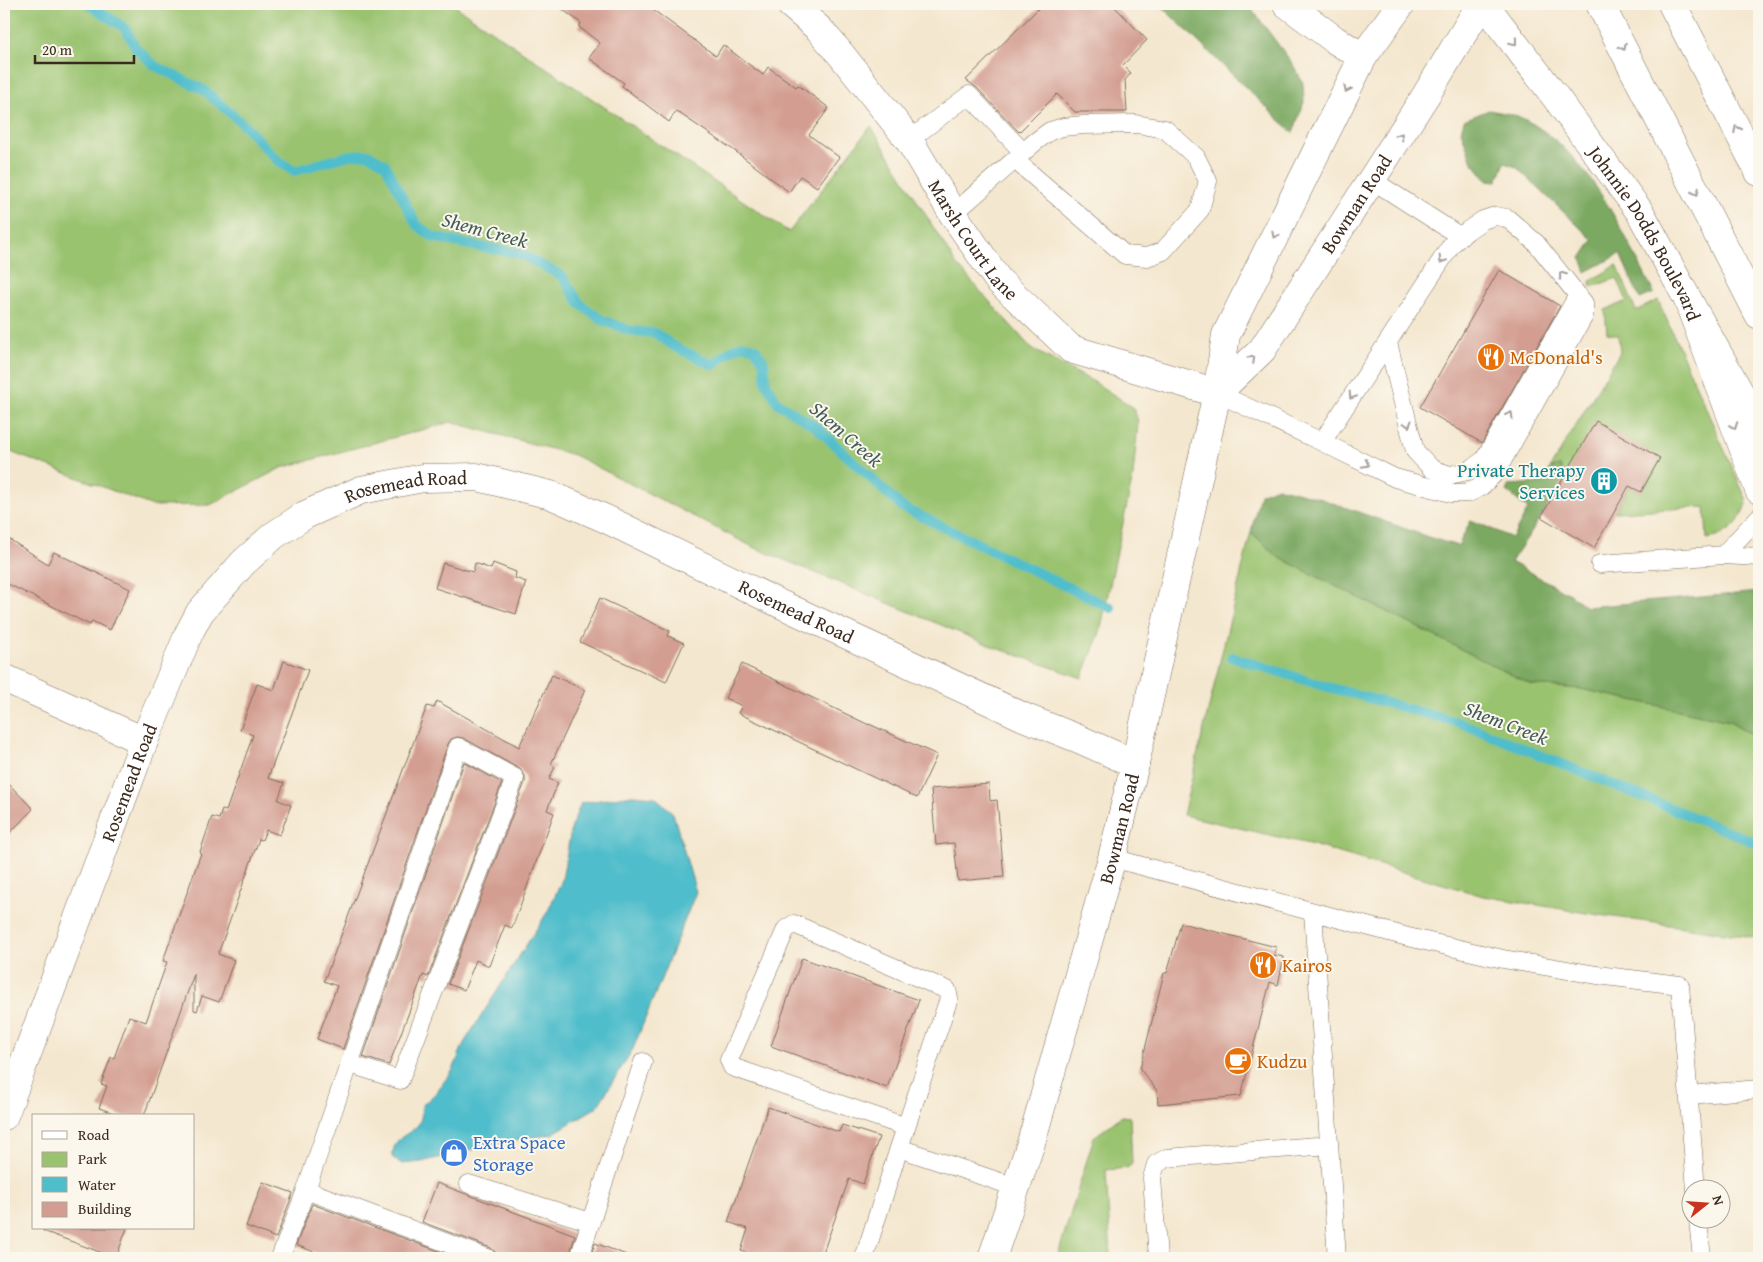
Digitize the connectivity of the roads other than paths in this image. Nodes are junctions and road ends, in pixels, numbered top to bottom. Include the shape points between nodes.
1 (790, 4) edge
2 (1287, 4) edge
3 (1401, 4) edge
4 (1483, 4) edge
5 (1600, 4) edge
6 (1672, 4) edge
7 (1363, 56) junction
8 (909, 140) junction
9 (1019, 156) junction
10 (1759, 172) edge
11 (1372, 180) junction
12 (952, 214) junction
13 (1460, 236) junction
14 (1578, 295) junction
15 (1687, 298) junction
16 (1759, 315) edge
17 (1388, 342) junction
18 (1217, 393) junction
19 (1759, 427) edge
20 (1322, 442) junction
21 (1759, 490) edge
22 (1759, 516) edge
23 (1723, 555) junction
24 (1759, 557) edge
25 (1600, 564) dead end
26 (4, 678) edge
27 (144, 740) junction
28 (1136, 764) junction
29 (1112, 858) junction
30 (1313, 912) junction
31 (643, 1062) dead end
32 (350, 1064) junction
33 (1759, 1089) edge
34 (1688, 1095) junction
35 (4, 1116) edge
36 (906, 1127) junction
37 (1329, 1145) junction
38 (899, 1148) junction
39 (1695, 1180) edge
40 (469, 1184) dead end
41 (1015, 1187) junction
42 (306, 1190) junction
43 (591, 1222) junction
44 (1699, 1230) edge
45 (280, 1258) edge
46 (487, 1258) edge
47 (579, 1258) edge
48 (864, 1258) edge
49 (992, 1258) edge
50 (1158, 1258) edge
51 (1337, 1258) edge
52 (1702, 1258) edge

1 - 8 main road, Marsh Court Lane via 819,29
2 - 7 main road via 1335,40
3 - 7 main road, Bowman Road
11 -> 4 main road, Bowman Road
4 -> 15 main road, Johnnie Dodds Boulevard via 1640,212
5 -> 16 main road
10 -> 6 main road
7 -> 18 main road, Bowman Road via 1226,335
8 - 9 lane via 969,95
8 - 12 main road, Marsh Court Lane
9 - 9 lane via 1050,131 1063,127 1136,124 1165,129 1196,157 1208,181 1200,210 1163,251 1147,258 1125,255
9 - 12 lane
11 - 13 lane
18 -> 11 main road, Bowman Road via 1262,350
12 - 18 main road, Marsh Court Lane via 998,280 1071,349
14 -> 13 lane via 1536,242 1507,218 1495,216 1483,220
13 -> 17 lane
17 -> 14 lane via 1415,451 1432,469 1450,475 1468,471 1484,460
20 -> 14 lane via 1395,478 1451,493 1469,493 1482,486 1496,472 1584,316 1584,303
15 - 19 main road
15 -> 21 main road, Johnnie Dodds Boulevard
17 -> 20 lane
18 - 20 lane
18 - 28 main road, Bowman Road
22 - 23 lane
23 - 24 lane
23 - 25 lane
26 - 27 main road
27 - 28 main road, Rosemead Road via 200,612 243,563 273,536 304,516 361,490 423,478 477,477 551,495 606,518 774,601 1017,714
27 - 35 main road, Rosemead Road
28 - 29 main road, Bowman Road
29 - 30 lane
29 - 41 main road, Bowman Road via 1031,1143
30 - 34 lane via 1503,959 1680,985
30 - 37 lane
31 - 43 lane
32 - 32 lane via 388,952 458,747 515,778 400,1080
32 - 42 lane
33 - 34 lane
34 - 39 lane
36 - 36 lane via 949,998 947,990 794,924 786,929 729,1060 732,1067
36 - 38 lane
37 - 50 lane via 1167,1158 1156,1164 1152,1178
37 - 51 lane
38 - 41 lane
38 - 48 lane
40 - 43 lane
41 - 49 main road, Bowman Road
42 - 45 lane
42 - 46 lane
43 - 47 lane
44 - 52 lane

